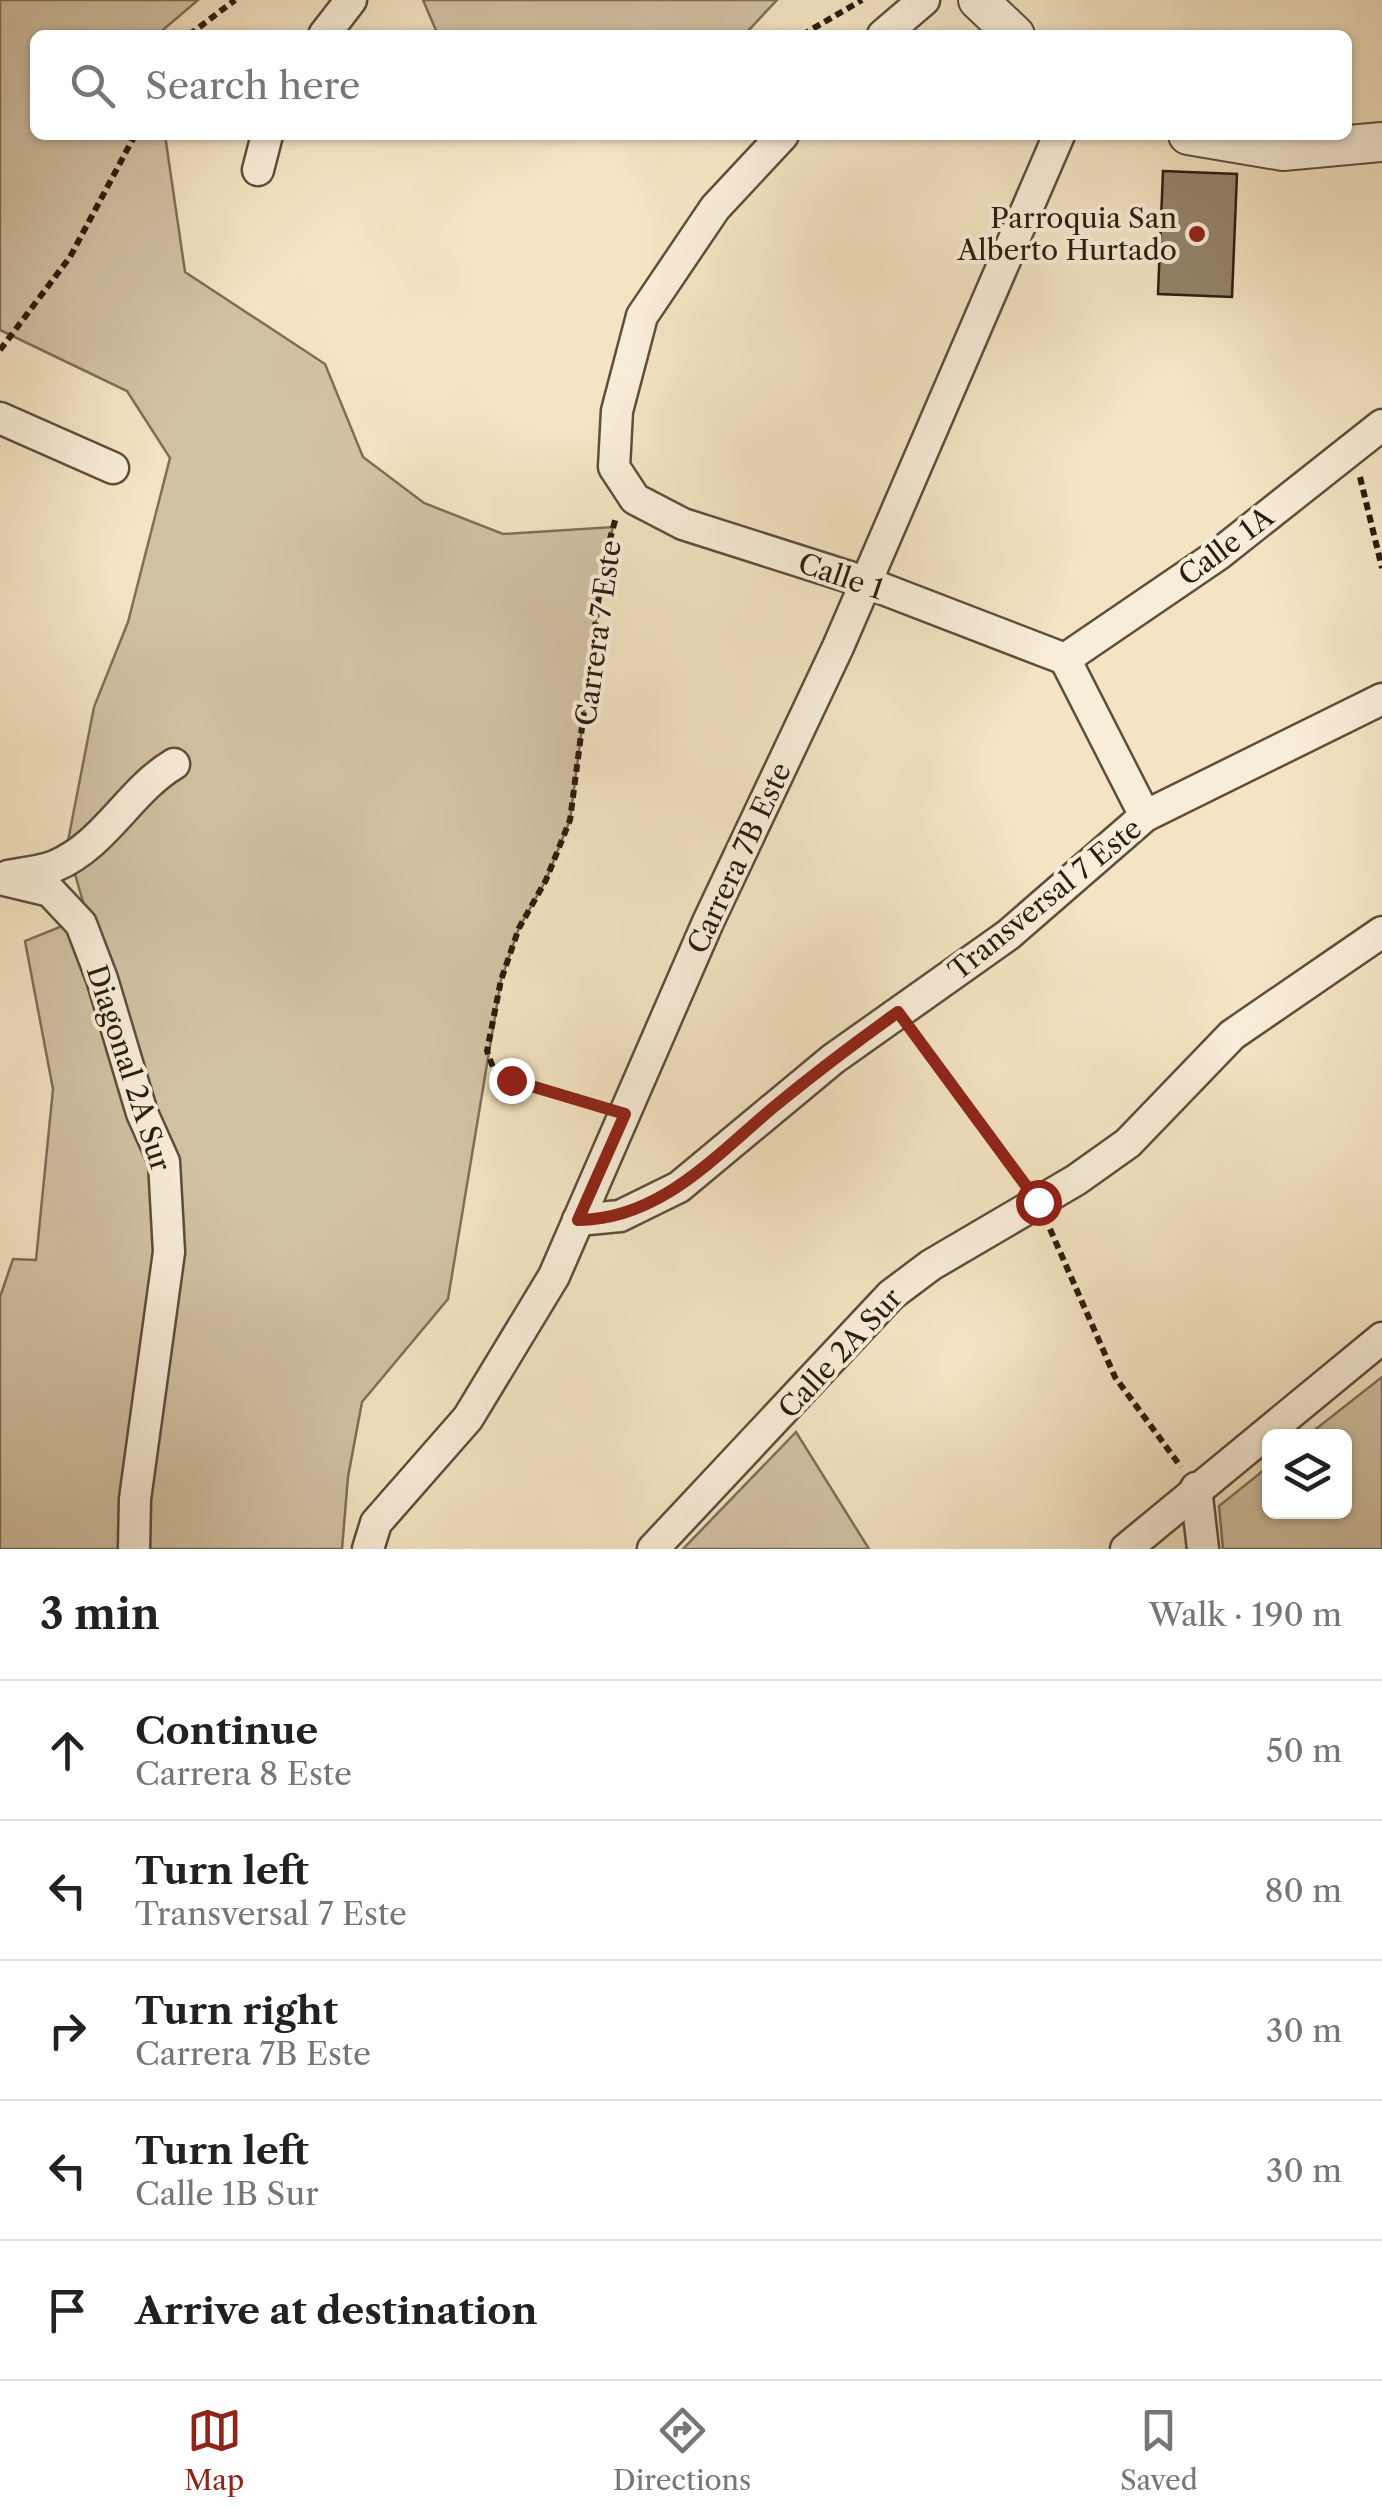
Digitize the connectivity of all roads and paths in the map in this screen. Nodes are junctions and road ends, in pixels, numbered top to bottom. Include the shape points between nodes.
1 (235, 0) edge
2 (351, 0) edge
3 (862, 0) edge
4 (924, 0) edge
5 (978, 0) edge
6 (196, 30) edge
7 (328, 30) edge
8 (811, 30) edge
9 (889, 30) edge
10 (1010, 30) edge
11 (132, 140) edge
12 (266, 140) edge
13 (778, 140) edge
14 (1057, 140) edge
15 (1216, 140) edge
16 (1382, 142) edge
17 (258, 170) dead end
18 (0, 350) edge
19 (0, 418) edge
20 (1382, 425) edge
21 (1352, 447) junction
22 (113, 468) dead end
23 (624, 486) junction
24 (1382, 568) edge
25 (866, 582) junction
26 (1065, 659) junction
27 (1382, 698) edge
28 (174, 764) dead end
29 (1144, 816) junction
30 (0, 878) edge
31 (1382, 932) edge
32 (898, 1012) junction
33 (625, 1114) junction
34 (1038, 1202) junction
35 (578, 1220) junction
36 (1382, 1338) edge
37 (1196, 1488) junction
38 (134, 1549) edge
39 (368, 1549) edge
40 (653, 1549) edge
41 (1126, 1549) edge
42 (1203, 1549) edge

1 - 6 path
2 - 7 street
3 - 8 path
4 - 9 street
5 - 10 street
11 - 18 path via 70,257
12 - 17 street
13 - 23 street via 715,208 642,316 613,446
14 - 25 street, Carrera 7B Este
15 - 16 street via 1283,152
19 - 22 street
20 - 21 street, Calle 1A
21 - 24 path
21 - 26 street, Calle 1A via 1219,554
23 - 25 street, Calle 1 via 682,524
23 - 33 path, Carrera 7 Este via 603,565 570,820 509,954 487,1050 495,1072 511,1080
25 - 26 street, Calle 1
25 - 33 street, Carrera 7B Este
26 - 29 street
27 - 29 street, Transversal 7 Este
28 - 30 street via 149,779 97,839 64,861
29 - 32 street, Transversal 7 Este via 1008,936
30 - 38 street, Diagonal 2A Sur via 50,892 81,924 164,1162 169,1252
31 - 34 street, Calle 2A Sur via 1232,1035 1128,1143
32 - 34 path
32 - 35 street, Transversal 7 Este via 680,1187 620,1216
33 - 35 street, Carrera 7B Este
34 - 37 path via 1115,1377
34 - 40 street, Calle 2A Sur via 891,1295
35 - 39 street, Carrera 7B Este via 554,1276 468,1418 376,1523
36 - 37 street
37 - 41 street
37 - 42 street

